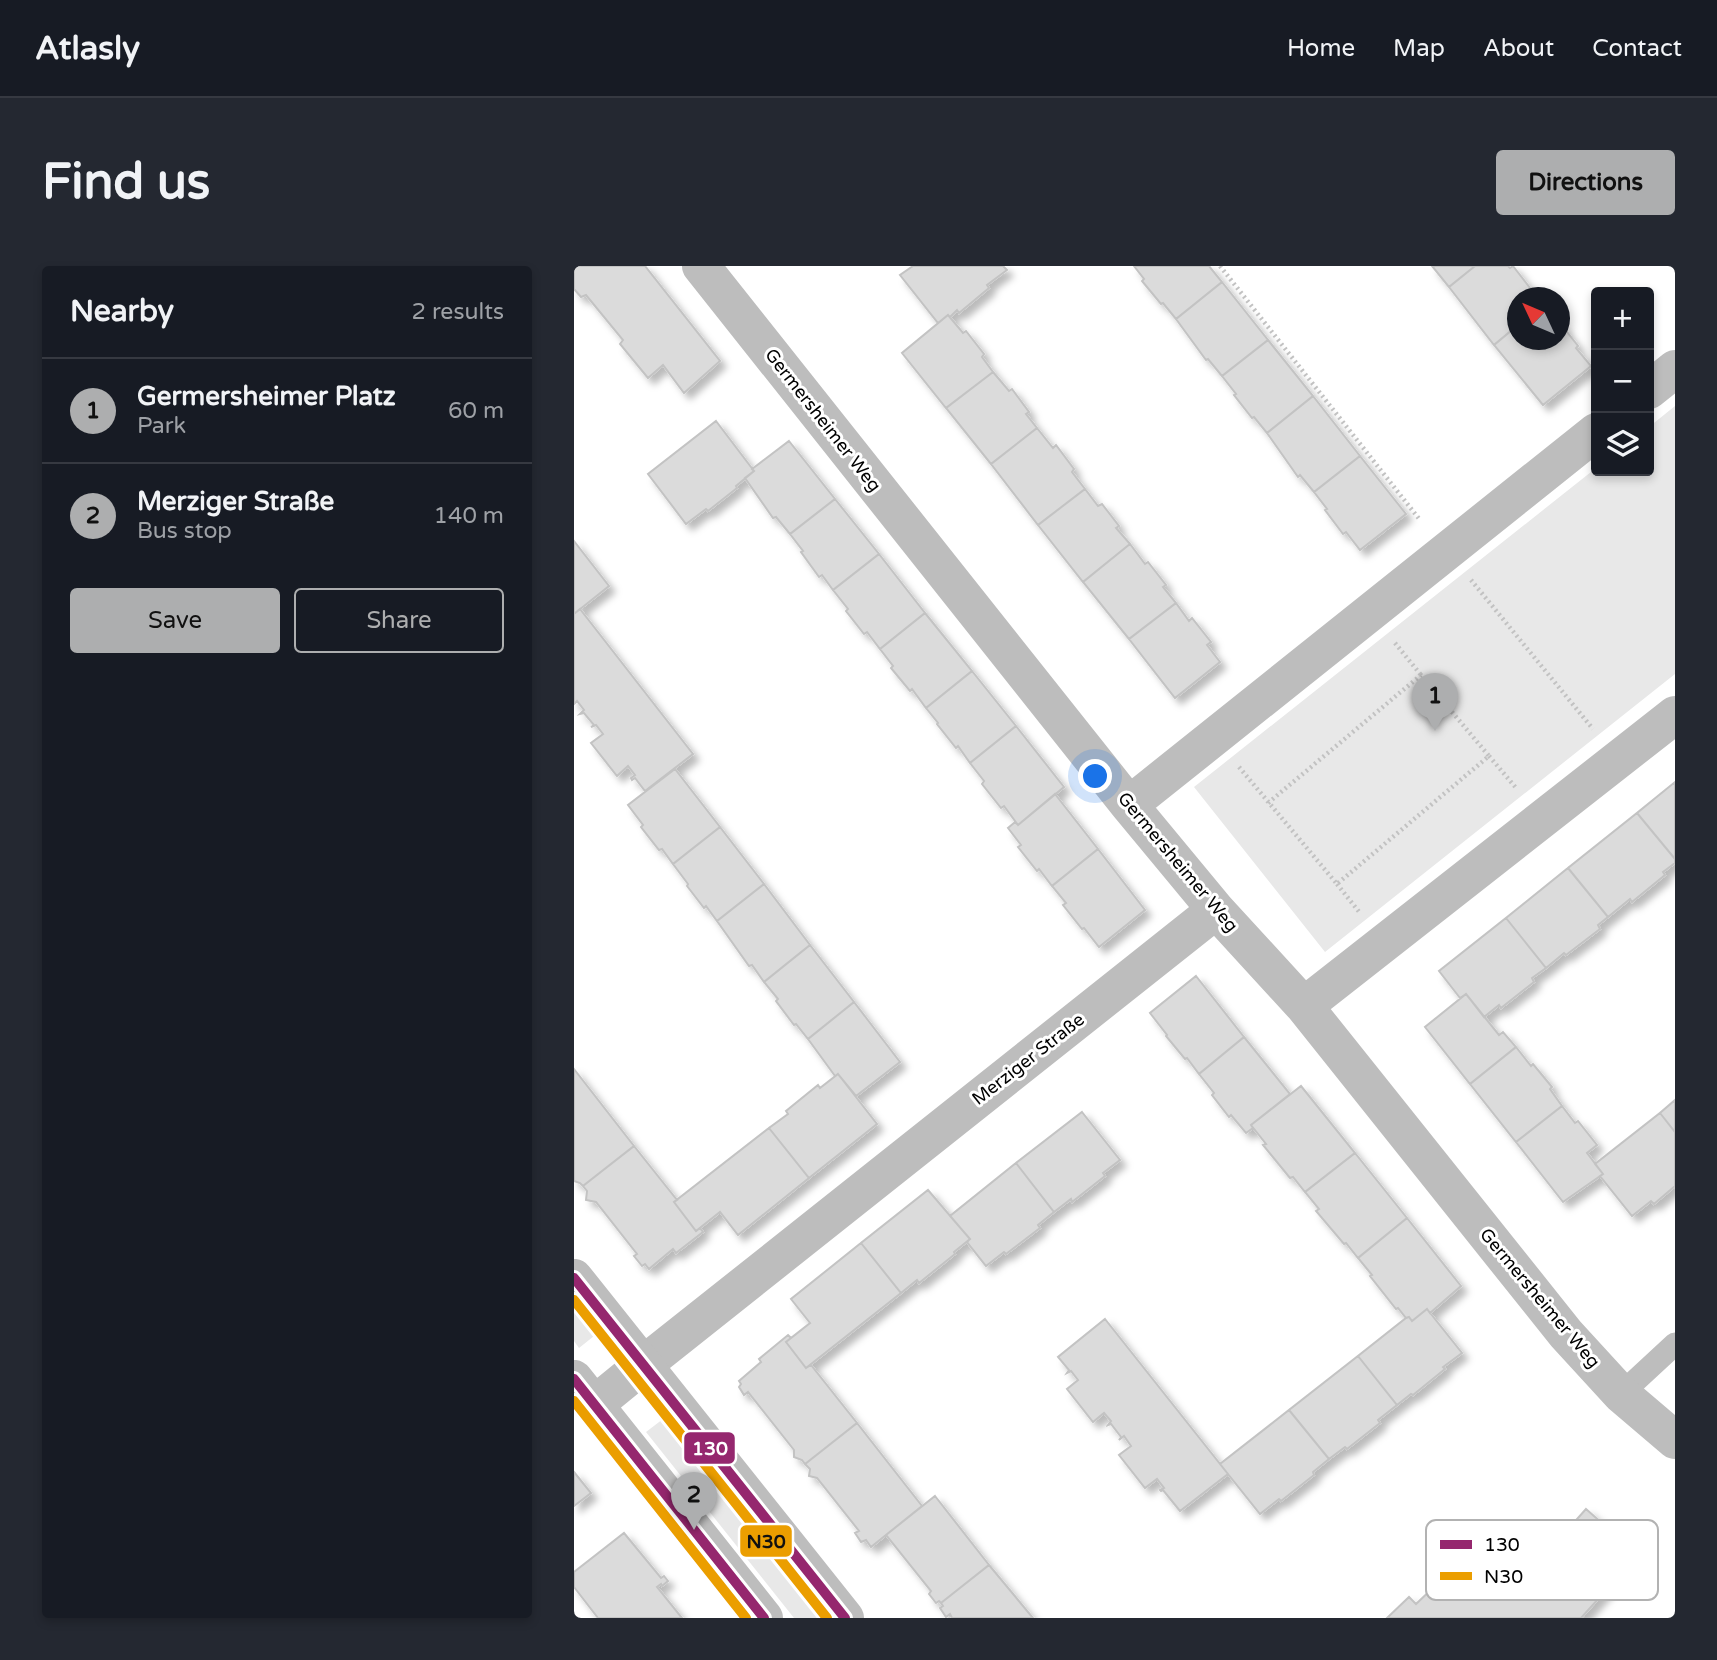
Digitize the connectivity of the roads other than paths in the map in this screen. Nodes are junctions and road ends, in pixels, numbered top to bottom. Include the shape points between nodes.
1 (702, 266) edge
2 (1675, 369) edge
3 (1654, 386) edge
4 (1591, 436) edge
5 (1675, 715) edge
6 (1129, 805) junction
7 (1216, 910) junction
8 (1304, 1006) junction
9 (574, 1278) edge
10 (1675, 1344) edge
11 (643, 1365) junction
12 (584, 1392) edge
13 (1621, 1394) junction
14 (1675, 1440) edge
15 (764, 1618) edge
16 (845, 1618) edge

1 - 6 street, Germersheimer Weg
2 - 3 street
4 - 6 street
5 - 8 street
6 - 7 street, Germersheimer Weg
7 - 8 street, Germersheimer Weg
7 - 11 street, Merziger Straße
8 - 13 street, Germersheimer Weg via 1566,1334
9 - 11 street
10 - 13 lane
11 - 12 street, Merziger Straße
11 - 16 street
12 - 15 street
13 - 14 street, Germersheimer Weg

